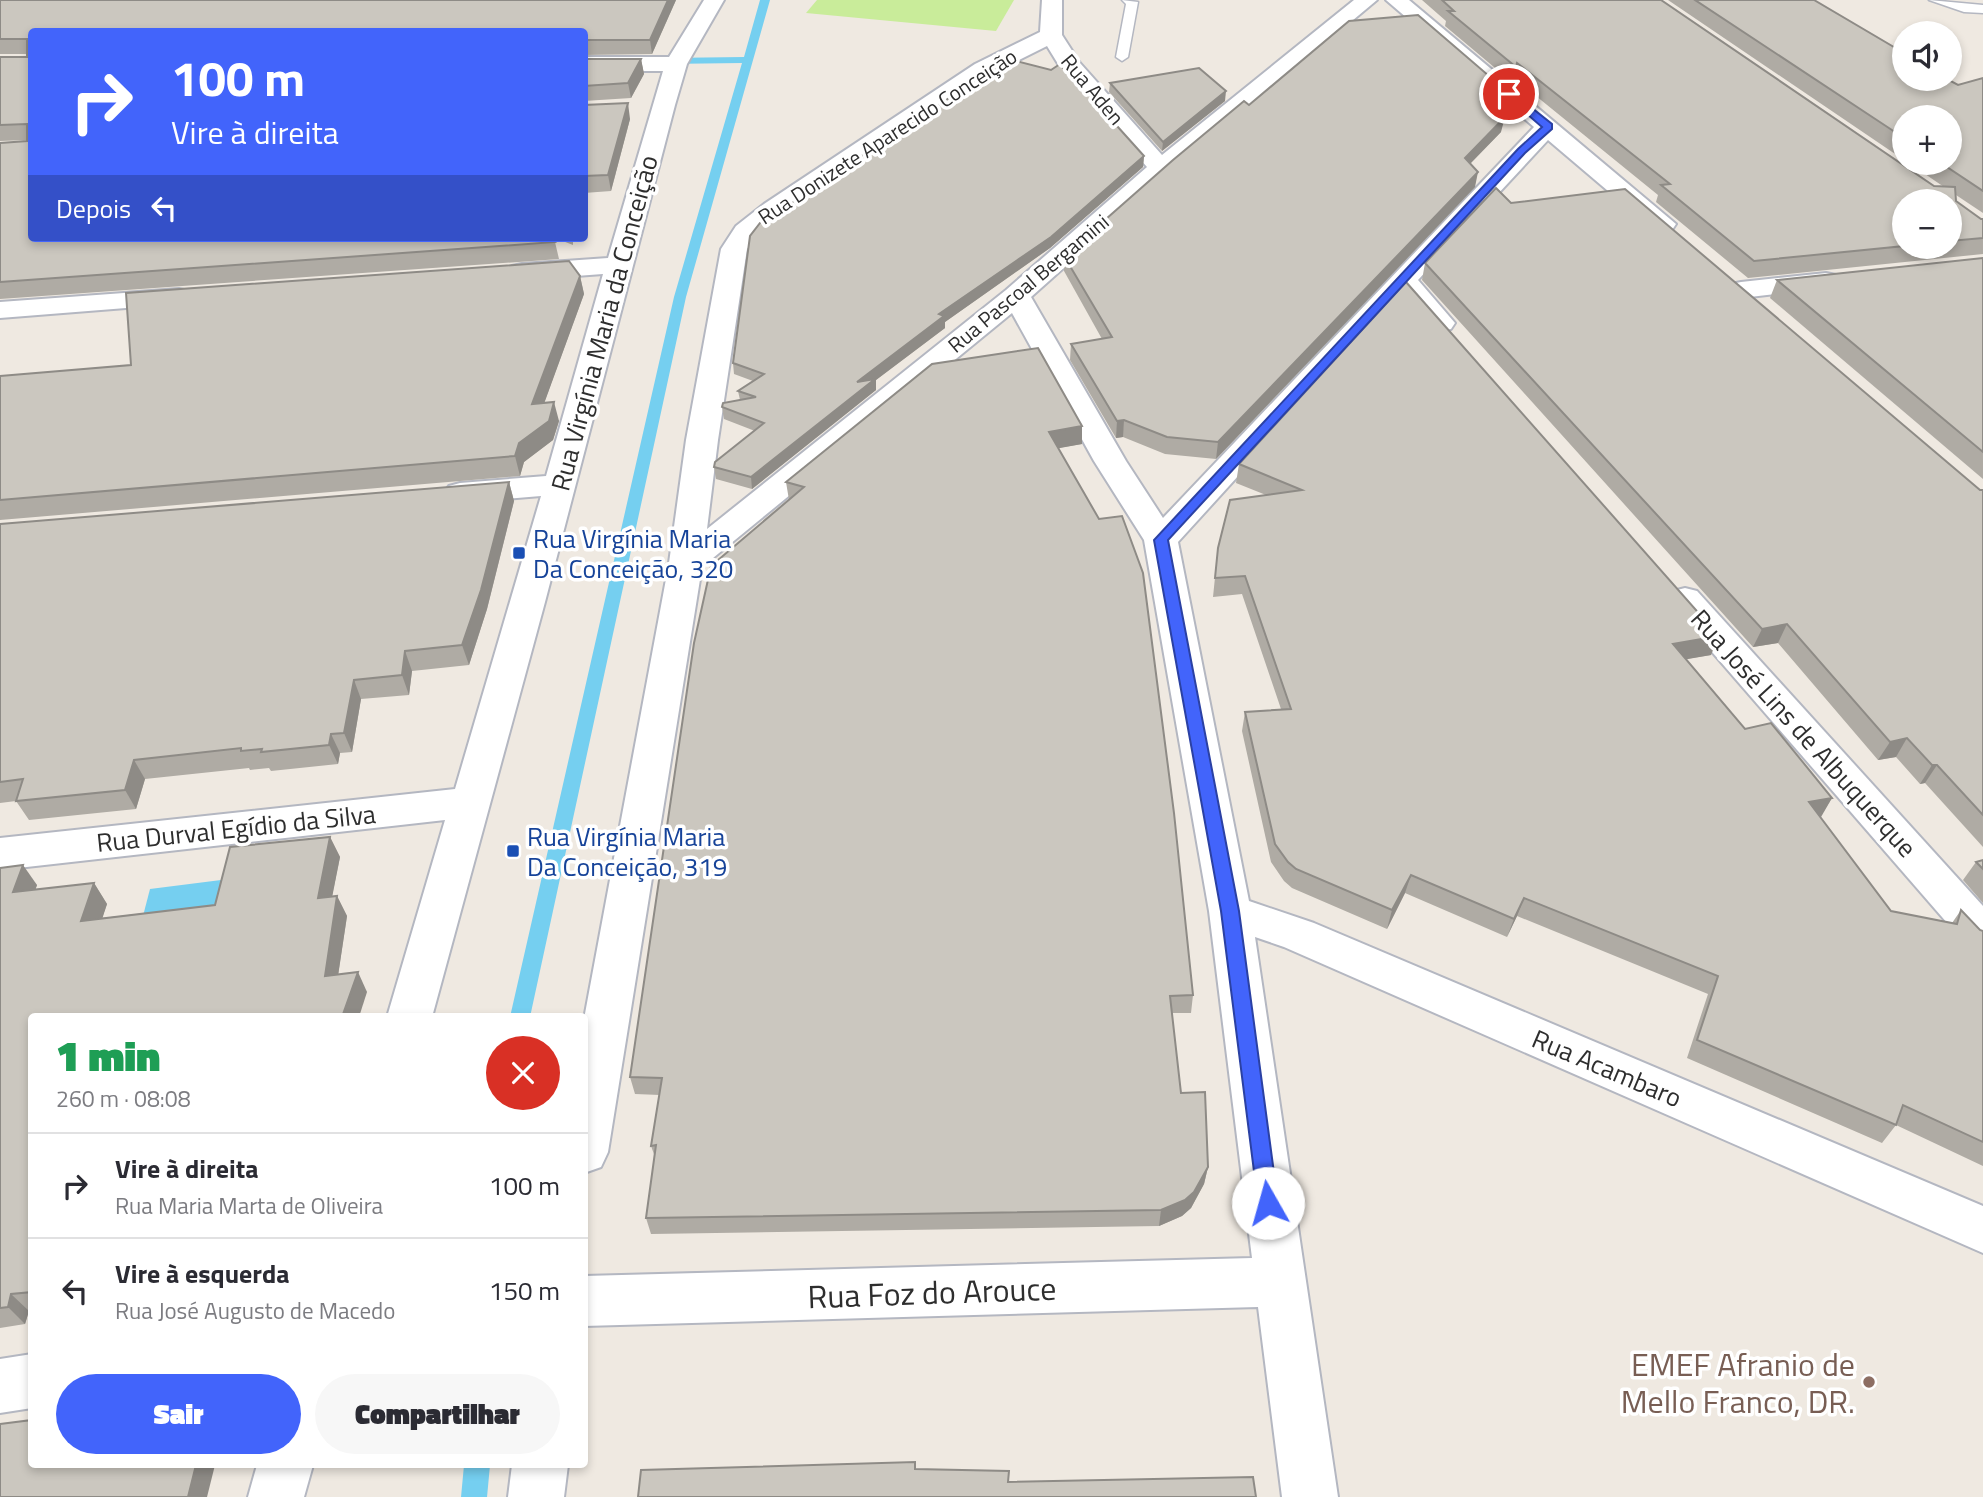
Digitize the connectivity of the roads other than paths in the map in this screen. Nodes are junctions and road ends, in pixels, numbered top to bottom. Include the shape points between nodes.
1 (714, 0) edge
2 (1052, 0) edge
3 (1128, 0) edge
4 (1367, 0) edge
5 (1396, 0) edge
6 (1935, 0) edge
7 (1983, 9) edge
8 (1051, 35) junction
9 (1122, 57) dead end
10 (588, 64) edge
11 (676, 64) junction
12 (1548, 127) junction
13 (1161, 168) junction
14 (1680, 239) edge
15 (620, 265) junction
16 (496, 274) edge
17 (1849, 279) edge
18 (1402, 280) junction
19 (207, 295) edge
20 (1016, 296) junction
21 (1762, 309) edge
22 (0, 310) edge
23 (1466, 351) edge
24 (559, 485) junction
25 (436, 495) edge
26 (1161, 540) junction
27 (686, 563) junction
28 (1665, 576) edge
29 (471, 802) junction
30 (0, 854) edge
31 (1230, 911) junction
32 (1983, 935) edge
33 (410, 1013) edge
34 (588, 1129) edge
35 (1983, 1230) edge
36 (1279, 1282) junction
37 (588, 1301) edge
38 (28, 1382) edge
39 (0, 1386) edge
40 (284, 1468) edge
41 (540, 1468) edge
42 (276, 1497) edge
43 (536, 1497) edge
44 (1310, 1497) edge

1 - 11 street, Rua Virgínia Maria da Conceição
2 - 8 street, Rua Aden
3 - 9 lane via 1132,2
4 - 13 street, Rua Pascoal Bergamini
5 - 12 street
6 - 7 lane
8 - 13 street, Rua Aden via 1071,67
8 - 27 street, Rua Donizete Aparecido Conceição via 983,69 745,229 734,249
10 - 11 street
11 - 15 street, Rua Virgínia Maria da Conceição via 650,106
12 - 14 street
12 - 18 street
13 - 20 street, Rua Pascoal Bergamini
15 - 16 street
15 - 24 street, Rua Virgínia Maria da Conceição
17 - 21 street via 1731,282
18 - 23 street
18 - 26 street
19 - 22 street
20 - 26 street
20 - 27 street, Rua Pascoal Bergamini
24 - 25 street
24 - 29 street, Rua Virgínia Maria da Conceição
26 - 31 street
27 - 34 street
28 - 32 street, Rua José Lins de Albuquerque
29 - 30 street, Rua Durval Egídio da Silva
29 - 33 street, Rua Virgínia Maria da Conceição
31 - 35 street, Rua Acambaro via 1298,935
31 - 36 street
36 - 37 street, Rua Foz do Arouce
36 - 44 street
38 - 39 street
40 - 42 street
41 - 43 street

